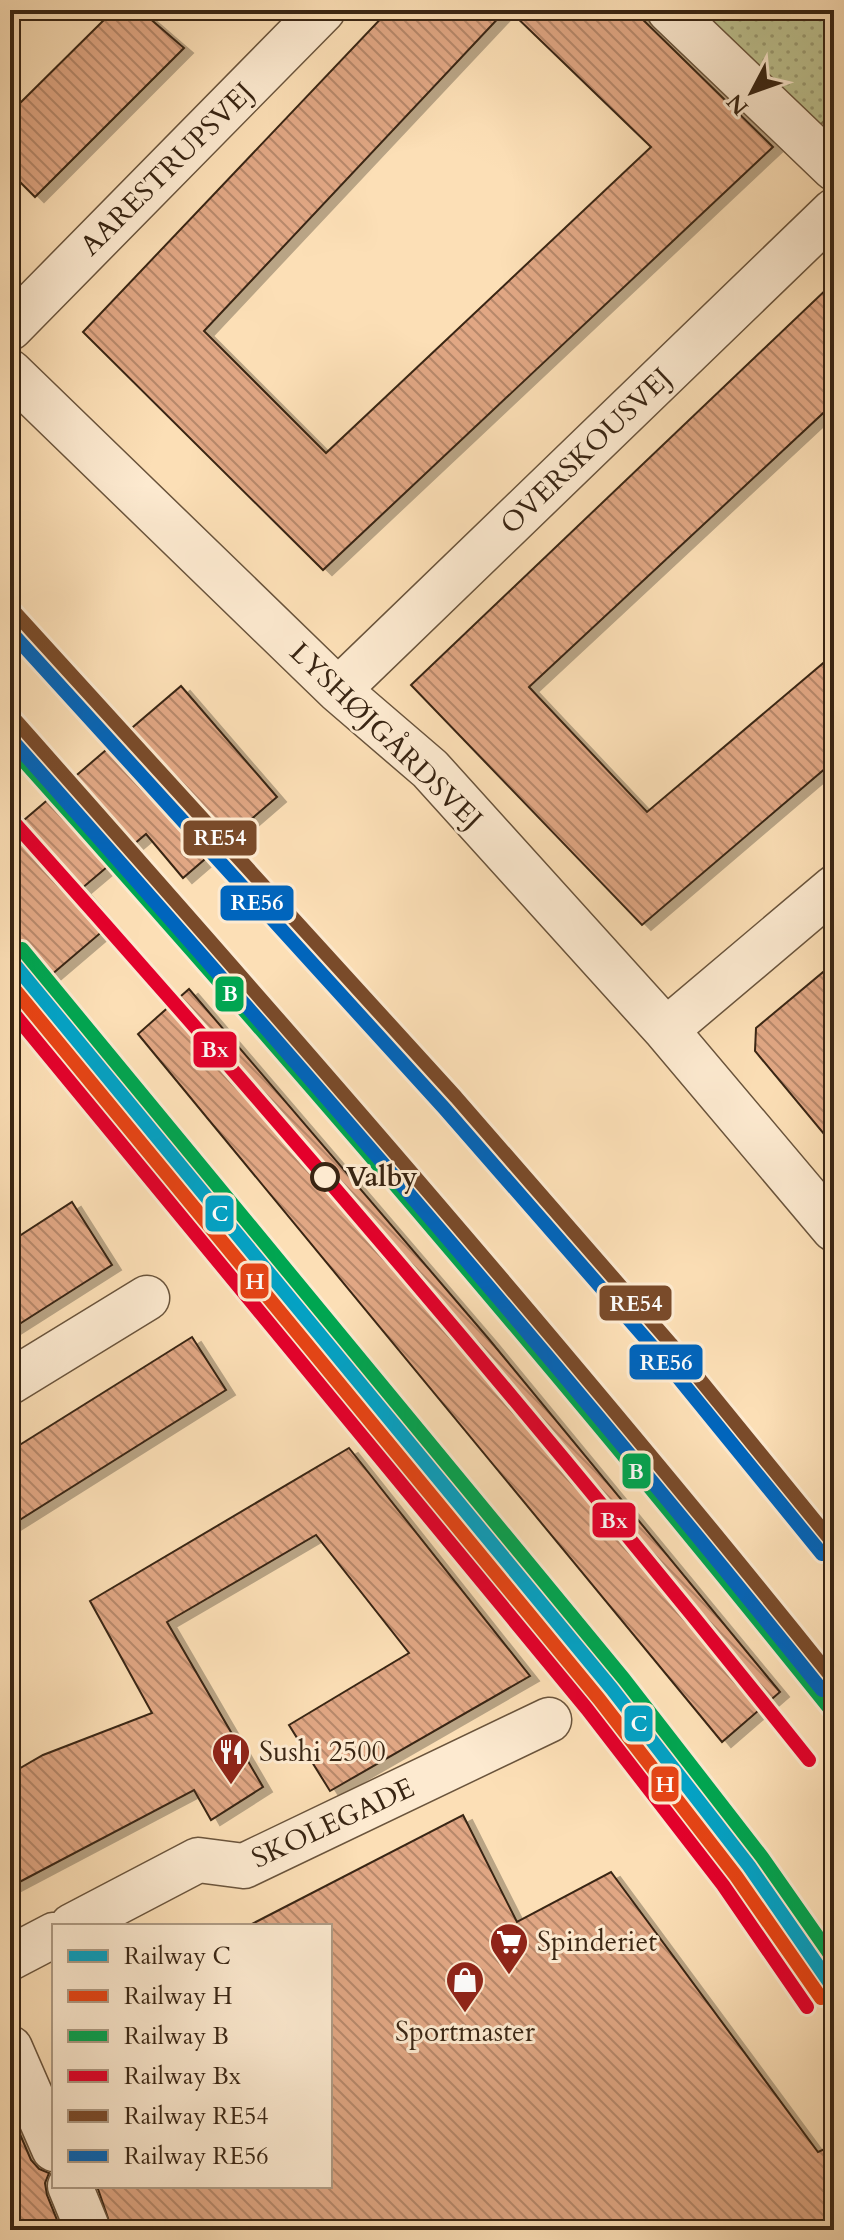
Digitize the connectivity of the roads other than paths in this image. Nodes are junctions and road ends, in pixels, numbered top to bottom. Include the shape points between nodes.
1 (323, 10) edge
2 (669, 10) edge
3 (834, 168) edge
4 (834, 211) edge
5 (10, 328) edge
6 (10, 372) edge
7 (338, 690) junction
8 (834, 888) edge
9 (666, 1030) junction
10 (834, 1229) edge
11 (147, 1298) dead end
12 (10, 1382) edge
13 (549, 1720) dead end
14 (76, 1924) edge
15 (52, 1936) edge
16 (10, 1958) edge
17 (10, 2048) edge
18 (52, 2144) edge
19 (71, 2188) edge
20 (88, 2230) edge

1 - 5 street, AARESTRUPSVEJ
2 - 3 street
4 - 7 street, OVERSKOUSVEJ
6 - 7 street, LYSHØJGÅRDSVEJ
7 - 9 street, LYSHØJGÅRDSVEJ via 430,769
8 - 9 street
9 - 10 street, LYSHØJGÅRDSVEJ
11 - 12 street
13 - 14 street, SKOLEGADE via 244,1866 198,1860
15 - 16 street
17 - 18 street
19 - 20 street

